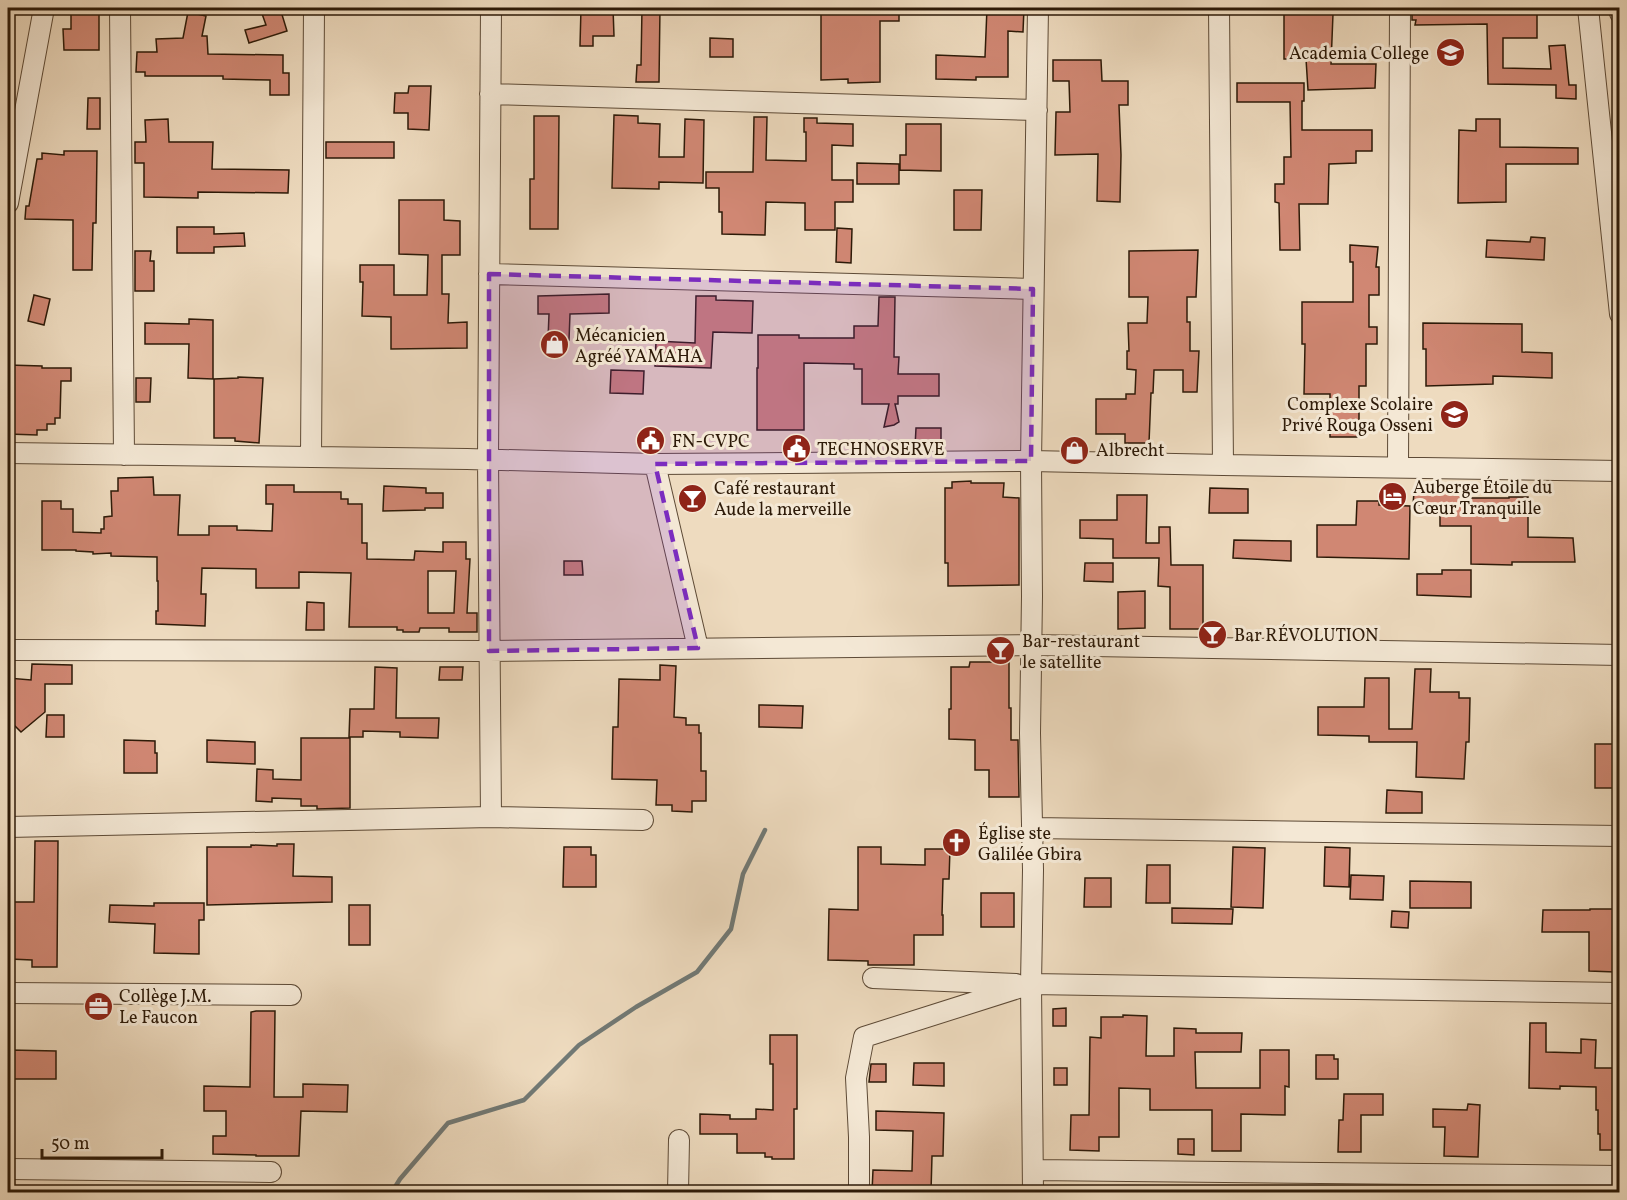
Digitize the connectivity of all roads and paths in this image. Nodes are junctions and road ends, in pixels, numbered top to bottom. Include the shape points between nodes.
1 (44, 8) edge
2 (120, 8) edge
3 (314, 8) edge
4 (491, 8) edge
5 (1038, 8) edge
6 (1219, 8) edge
7 (1400, 8) edge
8 (1588, 8) edge
9 (1619, 8) edge
10 (1620, 13) edge
11 (490, 94) junction
12 (1036, 110) junction
13 (10, 181) edge
14 (8, 203) edge
15 (489, 274) junction
16 (1033, 289) junction
17 (1620, 314) edge
18 (8, 453) edge
19 (124, 455) junction
20 (311, 457) junction
21 (488, 459) junction
22 (1031, 461) junction
23 (655, 464) junction
24 (1223, 465) junction
25 (1398, 467) junction
26 (1620, 471) edge
27 (1032, 645) junction
28 (698, 648) junction
29 (8, 650) edge
30 (489, 651) junction
31 (1620, 655) edge
32 (491, 817) junction
33 (643, 820) dead end
34 (8, 826) edge
35 (1032, 828) junction
36 (1620, 836) edge
37 (873, 978) dead end
38 (1030, 984) junction
39 (8, 993) edge
40 (1620, 993) edge
41 (291, 995) dead end
42 (678, 1140) dead end
43 (8, 1169) edge
44 (1033, 1170) junction
45 (271, 1172) dead end
46 (1620, 1176) edge
47 (678, 1192) edge
48 (859, 1192) edge
49 (1033, 1192) edge

1 - 13 street
2 - 19 street
3 - 20 street
4 - 11 street
5 - 12 street
6 - 24 street
7 - 25 street
8 - 17 street
9 - 10 street
11 - 12 street
11 - 15 street
12 - 16 street
13 - 14 street
15 - 16 street
15 - 21 street
16 - 22 street
18 - 19 street
19 - 20 street
20 - 21 street
21 - 23 street
21 - 30 street
22 - 23 street
22 - 24 street
22 - 27 street
23 - 28 street
24 - 25 street
25 - 26 street
27 - 28 street
27 - 31 street
27 - 35 street
28 - 30 street
29 - 30 street
30 - 32 street
32 - 33 street
32 - 34 street
35 - 36 street
35 - 38 street
37 - 38 street
38 - 40 street
38 - 44 street
38 - 48 street via 864,1037 856,1078
39 - 41 street
42 - 47 street
43 - 45 street
44 - 46 street
44 - 49 street

